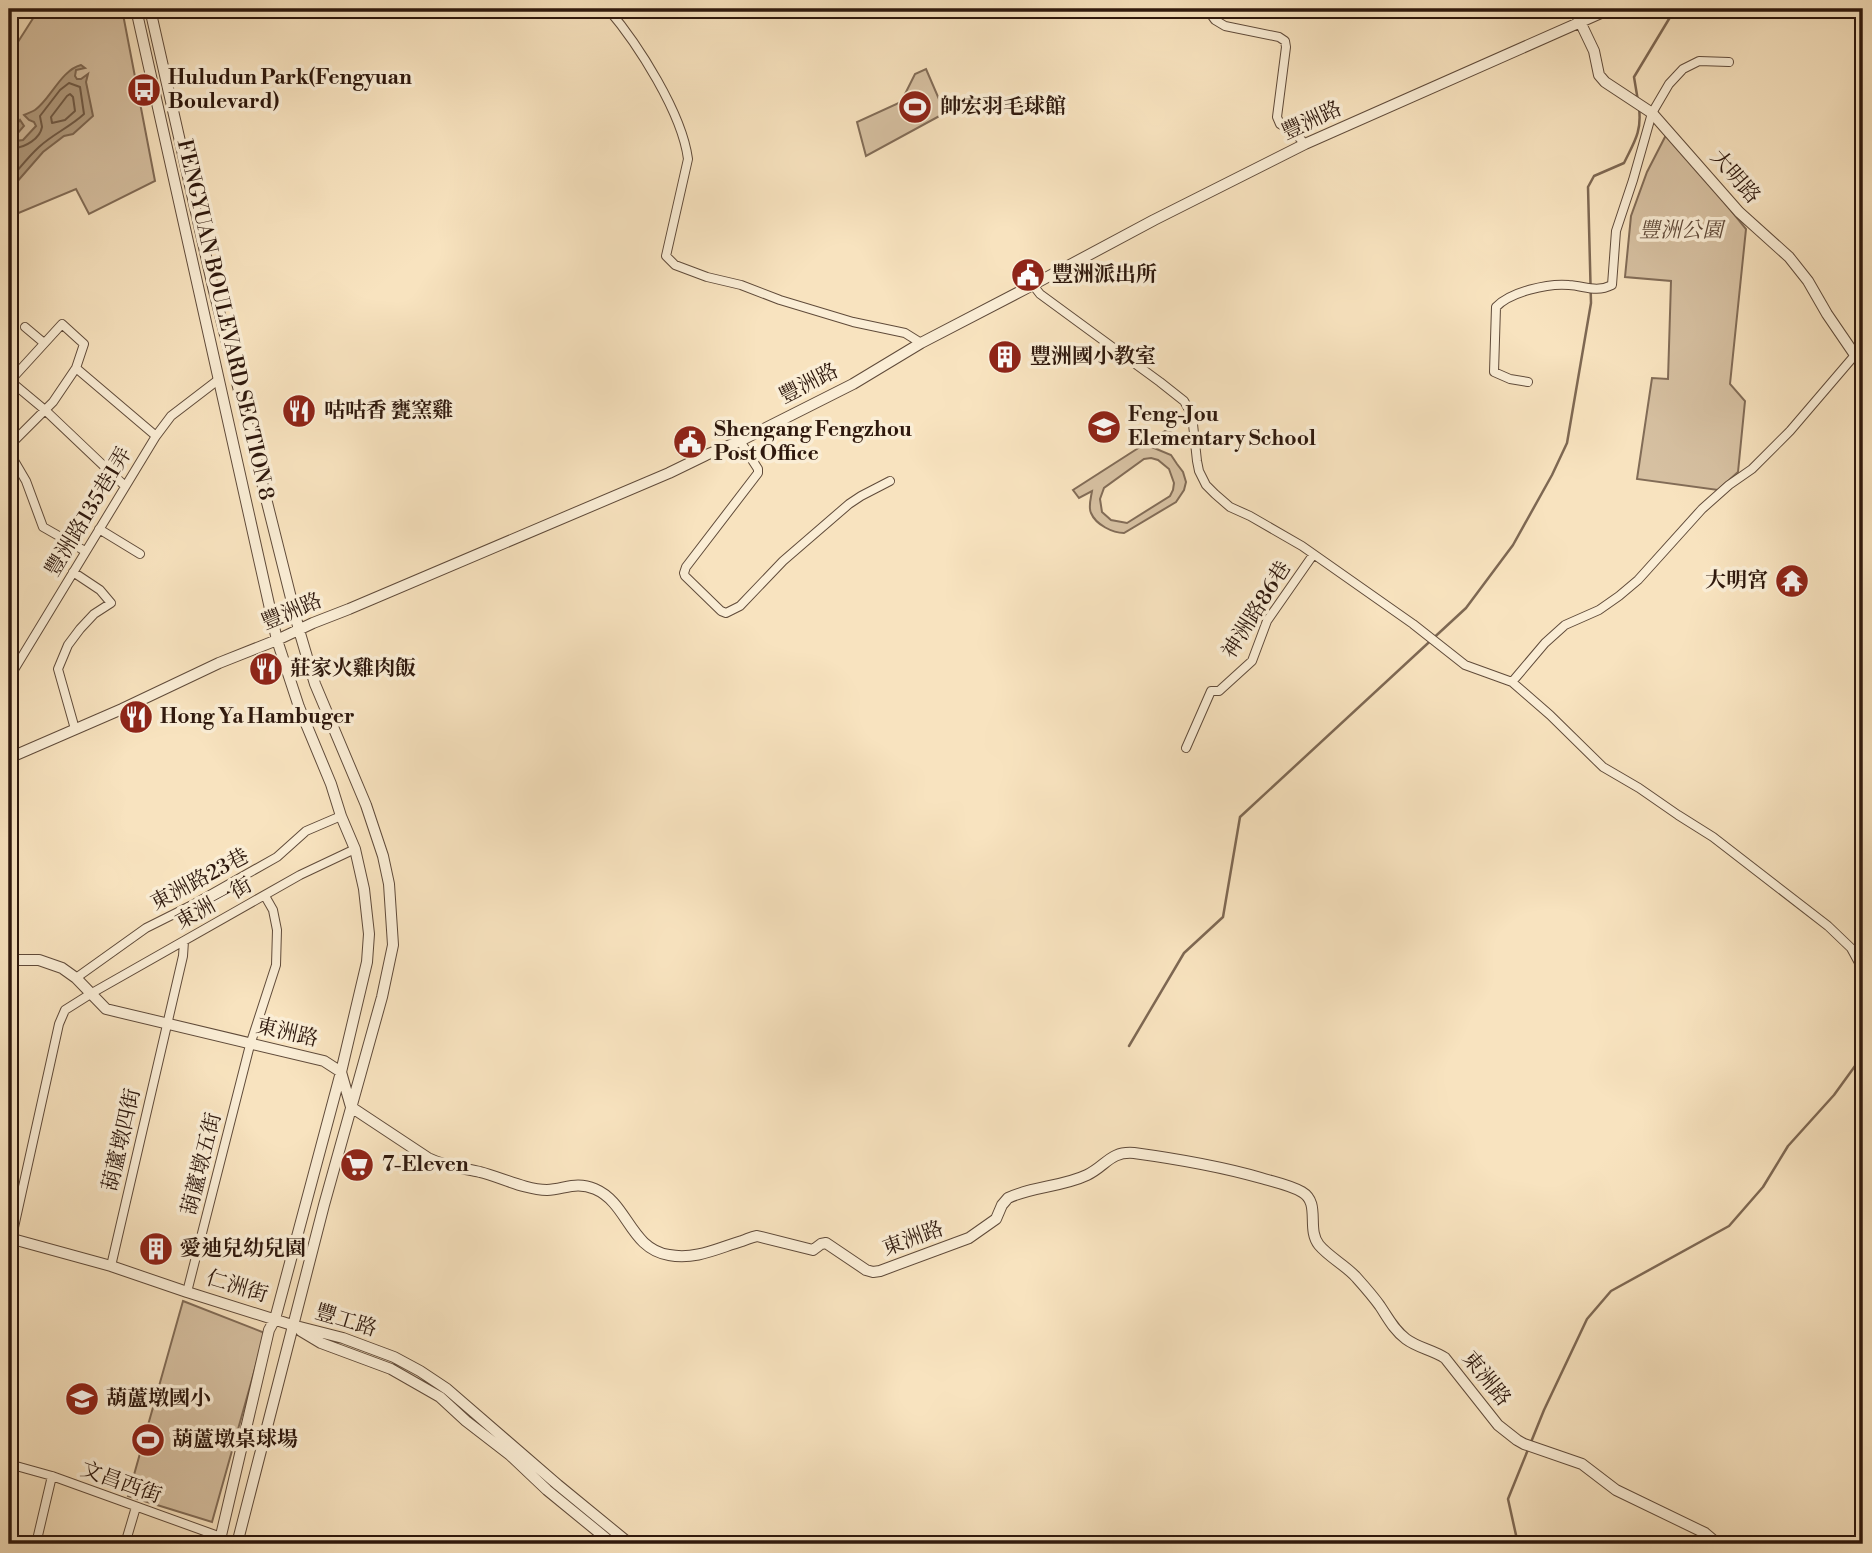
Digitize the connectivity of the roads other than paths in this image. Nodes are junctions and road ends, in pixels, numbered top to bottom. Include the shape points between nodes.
1 (136, 9) edge
2 (150, 9) edge
3 (608, 9) edge
4 (1208, 9) edge
5 (1574, 9) edge
6 (1610, 9) edge
7 (1580, 22) junction
8 (1729, 62) dead end
9 (1652, 113) junction
10 (1305, 144) junction
11 (1033, 285) junction
12 (25, 327) dead end
13 (921, 343) junction
14 (44, 344) junction
15 (1859, 359) edge
16 (76, 368) junction
17 (9, 380) edge
18 (218, 380) junction
19 (1528, 382) dead end
20 (45, 410) junction
21 (156, 436) junction
22 (740, 441) junction
23 (9, 446) edge
24 (9, 452) edge
25 (890, 481) dead end
26 (125, 486) junction
27 (99, 529) junction
28 (85, 551) junction
29 (140, 554) dead end
30 (1313, 555) junction
31 (73, 572) junction
32 (299, 630) junction
33 (277, 640) junction
34 (9, 678) edge
35 (1512, 682) junction
36 (75, 729) junction
37 (1186, 748) dead end
38 (9, 758) edge
39 (341, 816) junction
40 (355, 849) junction
41 (265, 896) junction
42 (184, 941) junction
43 (9, 960) edge
44 (1863, 970) edge
45 (76, 978) junction
46 (92, 993) junction
47 (168, 1023) junction
48 (250, 1045) junction
49 (341, 1072) junction
50 (351, 1107) junction
51 (10, 1238) edge
52 (9, 1250) edge
53 (111, 1266) junction
54 (187, 1292) junction
55 (275, 1319) junction
56 (292, 1325) junction
57 (9, 1464) edge
58 (52, 1476) junction
59 (136, 1507) junction
60 (220, 1541) edge
61 (36, 1544) edge
62 (125, 1544) edge
63 (237, 1544) edge
64 (613, 1544) edge
65 (630, 1544) edge
66 (1718, 1544) edge

1 - 18 street, FENGYUAN BOULEVARD SECTION 8
2 - 32 street, FENGYUAN BOULEVARD SECTION 8
3 - 13 street via 642,55 687,145 688,159 666,256 675,265 707,277 853,322 905,333
4 - 10 street via 1224,26 1285,41 1278,117 1280,124
5 - 7 street, 大明路
6 - 7 street, 豐洲路
7 - 9 street, 大明路 via 1599,75
7 - 10 street, 豐洲路
8 - 9 street via 1699,61 1683,69
9 - 15 street, 大明路 via 1739,212 1788,257
9 - 19 street via 1616,231 1612,285 1591,289 1554,285 1517,294 1496,307 1494,372
10 - 11 street, 豐洲路
11 - 13 street, 豐洲路
11 - 30 street via 1184,401 1192,415 1199,471 1210,490 1230,507
12 - 14 street
13 - 22 street, 豐洲路 via 853,384
14 - 16 street via 62,324 84,344
14 - 17 street
15 - 35 street via 1752,470 1702,509 1638,580 1610,603 1565,625
16 - 20 street
16 - 21 street
17 - 20 street
18 - 21 street, 豐洲路135巷1弄 via 171,416
18 - 33 street, FENGYUAN BOULEVARD SECTION 8
20 - 23 street
20 - 26 street
21 - 26 street, 豐洲路135巷1弄
22 - 25 street via 758,473 684,572 726,613 740,606 849,504
22 - 32 street, 豐洲路
24 - 28 street via 26,481 43,527
26 - 27 street, 豐洲路135巷1弄
27 - 28 street, 豐洲路135巷1弄
27 - 29 street
28 - 31 street, 豐洲路135巷1弄
30 - 35 street via 1465,665
30 - 37 street, 神洲路86巷 via 1272,612 1252,661 1219,691 1211,691
31 - 34 street, 豐洲路135巷1弄
31 - 36 street via 111,603 80,629 58,669
32 - 33 street, 豐洲路
32 - 50 street, FENGYUAN BOULEVARD SECTION 8 via 315,684 366,806 389,884 393,945
33 - 36 street, 豐洲路
33 - 39 street, FENGYUAN BOULEVARD SECTION 8
35 - 44 street via 1603,766 1724,845 1828,926 1851,948
36 - 38 street, 豐洲路
39 - 40 street, FENGYUAN BOULEVARD SECTION 8
39 - 45 street, 東洲路23巷 via 306,831 277,857 146,928
40 - 41 street, 東洲一街
40 - 49 street, FENGYUAN BOULEVARD SECTION 8 via 369,934 367,962
41 - 42 street, 東洲一街
41 - 48 street, 葫蘆墩五街 via 274,910 276,965
42 - 46 street, 東洲一街
42 - 47 street, 葫蘆墩四街
43 - 45 street, 東洲路 via 46,962
45 - 46 street, 東洲路
46 - 47 street, 東洲路 via 106,1009
46 - 51 street, 東洲一街 via 65,1010 59,1024
47 - 48 street, 東洲路
47 - 53 street, 葫蘆墩四街
48 - 49 street, 東洲路 via 324,1061
48 - 54 street, 葫蘆墩五街
49 - 50 street
49 - 55 street, FENGYUAN BOULEVARD SECTION 8
50 - 56 street, FENGYUAN BOULEVARD SECTION 8
50 - 66 street, 東洲路 via 439,1163 547,1190 594,1189 614,1203 643,1243 662,1254 678,1256 697,1255 757,1236 813,1250 826,1243 866,1270 880,1271 969,1238 996,1219 1009,1199 1085,1176 1117,1154 1222,1167 1302,1192 1310,1200 1312,1230 1320,1246 1355,1276 1399,1333 1445,1358 1498,1425 1529,1446 1582,1464 1616,1490 1705,1533
51 - 52 street, 東洲一街
51 - 53 street, 仁洲街
53 - 54 street, 仁洲街
54 - 55 street, 仁洲街
55 - 56 street, 仁洲街
55 - 60 street, FENGYUAN BOULEVARD SECTION 8
56 - 63 street, FENGYUAN BOULEVARD SECTION 8
56 - 64 street, 豐工路 via 321,1343 391,1369 440,1397
56 - 65 street, 豐工路 via 343,1338 420,1371
57 - 58 street, 文昌西街
58 - 59 street, 文昌西街
58 - 61 street
59 - 60 street, 文昌西街
59 - 62 street

